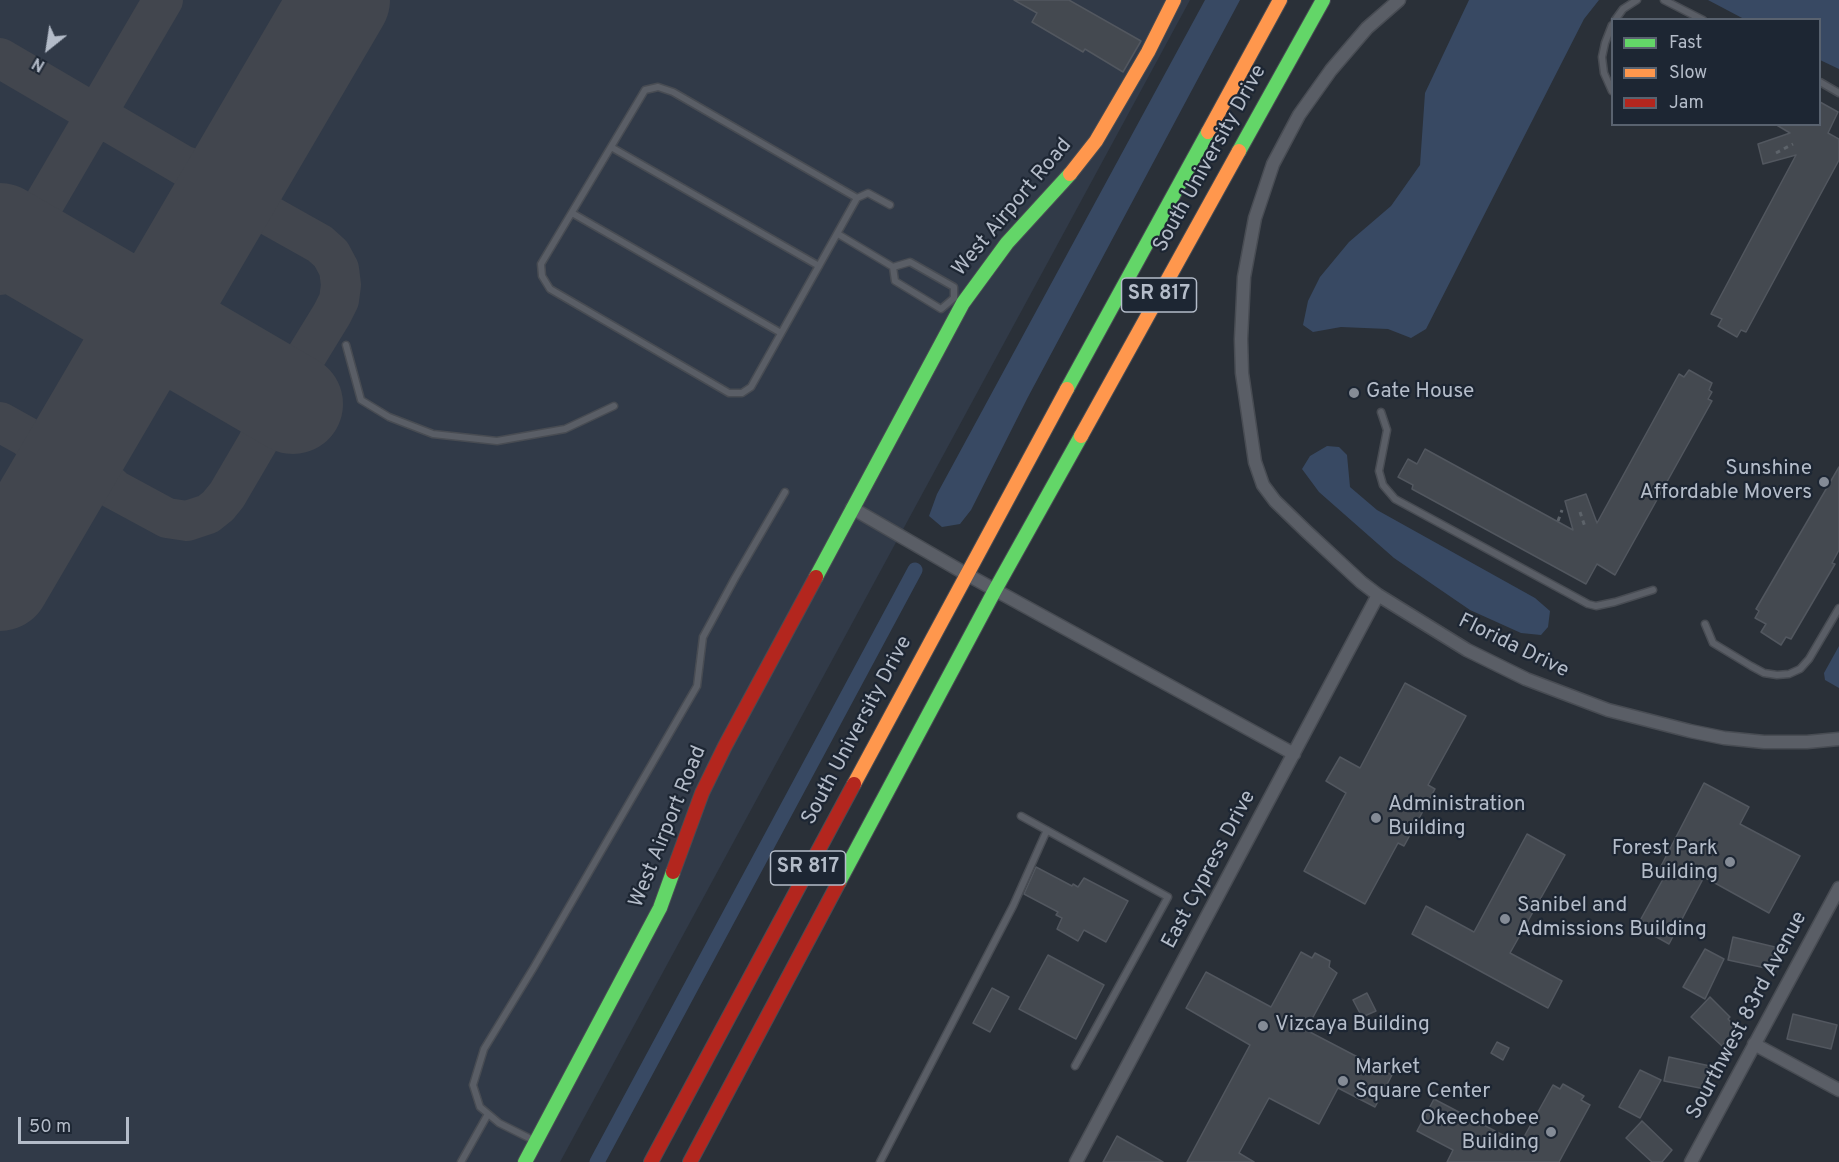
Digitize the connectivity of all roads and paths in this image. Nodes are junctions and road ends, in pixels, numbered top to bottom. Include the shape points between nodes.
1 (1174, 0) edge
2 (1280, 0) edge
3 (1323, 0) edge
4 (1400, 0) edge
5 (1637, 0) edge
6 (1664, 0) edge
7 (1617, 18) edge
8 (1699, 18) edge
9 (1611, 28) edge
10 (1821, 83) edge
11 (1611, 89) edge
12 (1839, 93) edge
13 (1793, 144) dead end
14 (611, 147) junction
15 (1776, 153) dead end
16 (857, 198) junction
17 (890, 205) dead end
18 (572, 213) junction
19 (838, 234) junction
20 (819, 266) junction
21 (892, 267) junction
22 (958, 301) junction
23 (781, 333) junction
24 (346, 345) dead end
25 (614, 406) dead end
26 (1381, 412) dead end
27 (785, 492) dead end
28 (852, 508) junction
29 (1562, 510) dead end
30 (1580, 512) dead end
31 (1558, 521) dead end
32 (1585, 527) dead end
33 (966, 574) junction
34 (995, 590) junction
35 (1653, 590) dead end
36 (1378, 595) junction
37 (1839, 608) edge
38 (1705, 624) dead end
39 (1839, 739) edge
40 (1294, 754) junction
41 (1021, 816) dead end
42 (1047, 830) junction
43 (1839, 888) edge
44 (1754, 1044) junction
45 (1075, 1066) dead end
46 (1839, 1090) edge
47 (488, 1114) junction
48 (536, 1142) junction
49 (461, 1162) edge
50 (525, 1162) edge
51 (651, 1162) edge
52 (690, 1162) edge
53 (880, 1162) edge
54 (1076, 1162) edge
55 (1691, 1162) edge

1 - 22 main road, West Airport Road via 1096,141
2 - 33 main road, South University Drive / SR 817
3 - 34 main road, South University Drive / SR 817
4 - 36 street, Florida Drive via 1366,28 1331,70 1299,115 1273,164 1255,218 1244,277 1241,339 1252,442 1263,485 1323,547
5 - 7 lane
6 - 8 lane
9 - 11 lane via 1602,57
10 - 12 lane
13 - 15 path
14 - 16 lane via 645,90 658,87
14 - 18 lane
14 - 20 lane
16 - 17 lane via 868,193
16 - 19 lane
18 - 23 lane
18 - 23 lane via 541,264 542,276 550,289 729,393 742,393 751,387
19 - 20 lane
19 - 21 lane
20 - 23 lane
21 - 22 lane via 910,262 954,288
21 - 22 lane via 895,281 941,309
22 - 28 main road, West Airport Road
24 - 25 lane via 361,400 389,417 432,434 497,441 565,429
26 - 35 lane via 1388,430 1379,471 1383,485 1395,499 1588,604 1615,602
27 - 47 lane via 703,637 697,686 484,1049 473,1085 480,1107
28 - 33 street
28 - 48 main road, West Airport Road via 724,746 702,793 660,908
29 - 31 path
30 - 32 path
33 - 34 street
33 - 51 main road, South University Drive / SR 817
34 - 40 street
34 - 52 main road, South University Drive / SR 817
36 - 39 street, Florida Drive via 1467,650 1526,679 1608,710 1724,738 1764,742
36 - 40 street, East Cypress Drive
37 - 38 lane via 1809,659 1789,674 1764,673 1751,666 1713,643
40 - 54 street, East Cypress Drive
41 - 42 lane
42 - 45 lane via 1168,897
42 - 53 lane via 1013,906
43 - 44 street, Sourthwest 83rd Avenue
44 - 46 street
44 - 55 street, Sourthwest 83rd Avenue
47 - 48 lane
47 - 49 lane
48 - 50 main road, West Airport Road

